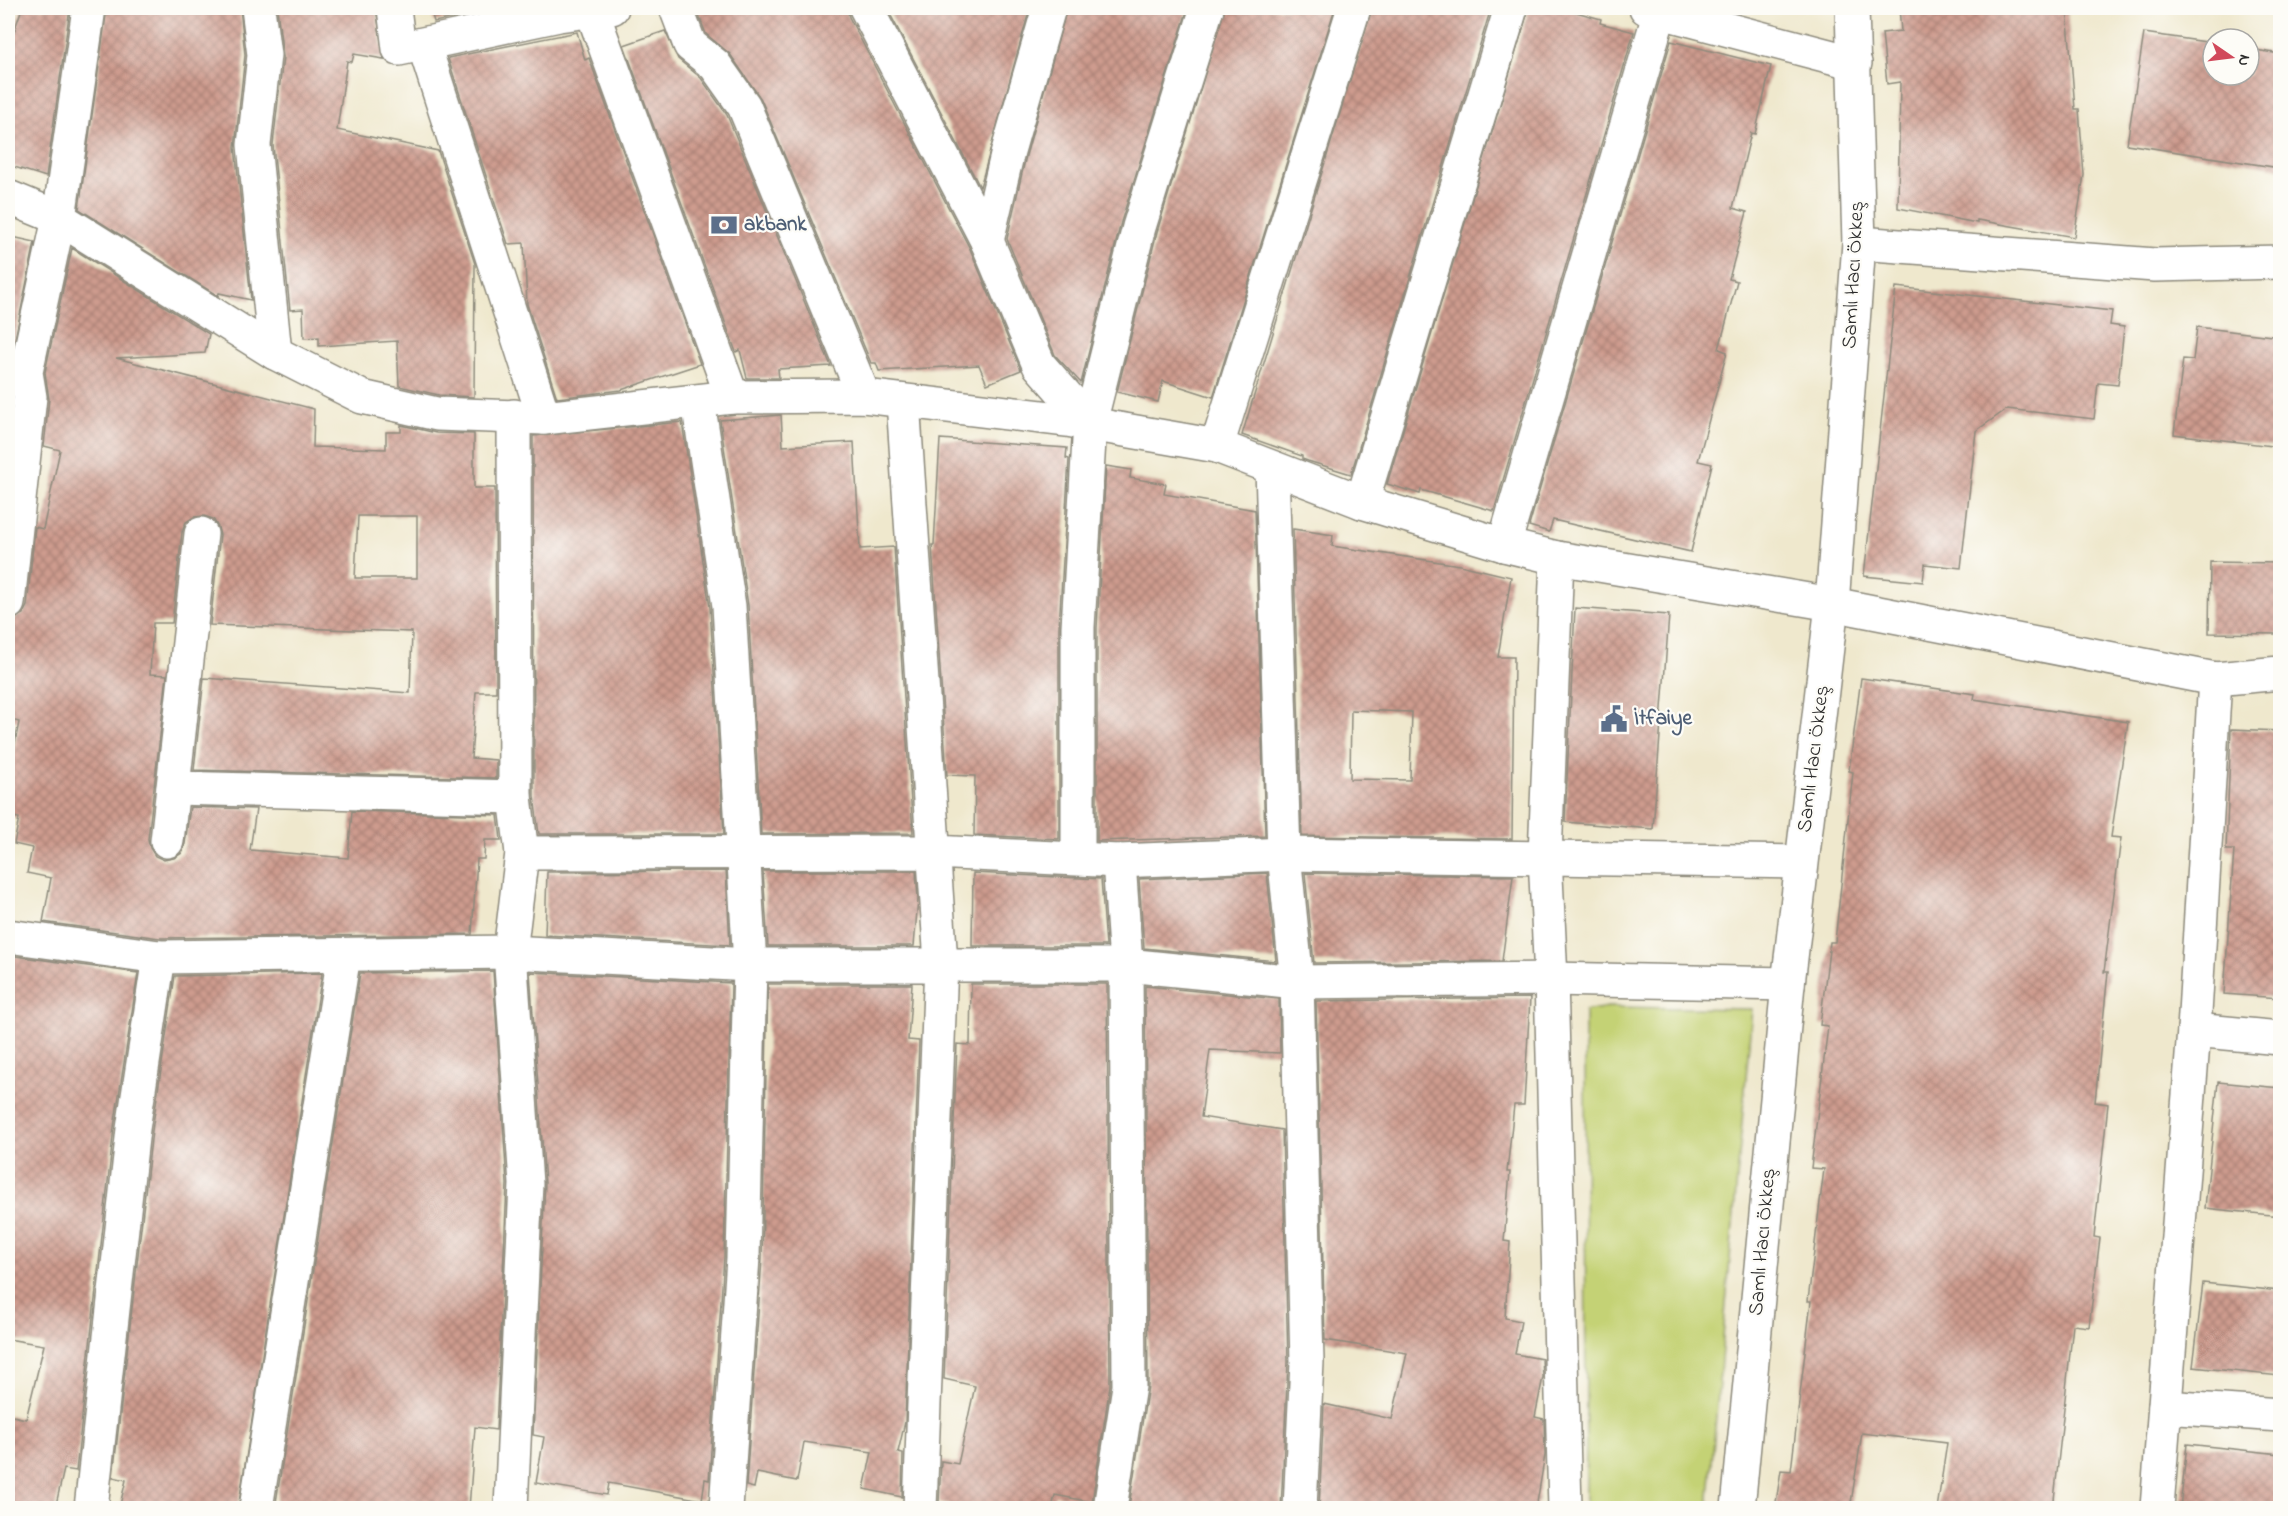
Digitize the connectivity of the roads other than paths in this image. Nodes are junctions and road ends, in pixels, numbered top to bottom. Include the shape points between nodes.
1 (89, 8) edge
2 (258, 8) edge
3 (394, 8) edge
4 (598, 8) edge
5 (676, 8) edge
6 (866, 8) edge
7 (1049, 8) edge
8 (1207, 8) edge
9 (1354, 8) edge
10 (1511, 8) edge
11 (1852, 8) edge
12 (1656, 9) edge
13 (558, 11) edge
14 (424, 45) junction
15 (1855, 63) junction
16 (8, 197) edge
17 (59, 218) junction
18 (987, 241) junction
19 (1859, 243) junction
20 (2280, 262) edge
21 (275, 353) junction
22 (864, 396) junction
23 (732, 397) junction
24 (698, 401) junction
25 (903, 401) junction
26 (529, 417) junction
27 (1090, 423) junction
28 (1217, 446) junction
29 (1272, 468) junction
30 (1362, 502) junction
31 (201, 534) dead end
32 (1504, 545) junction
33 (1557, 558) junction
34 (8, 603) edge
35 (1832, 604) junction
36 (2280, 673) edge
37 (2216, 679) junction
38 (173, 788) junction
39 (515, 797) junction
40 (167, 841) dead end
41 (741, 852) junction
42 (933, 852) junction
43 (522, 853) junction
44 (1284, 854) junction
45 (1545, 856) junction
46 (1078, 858) junction
47 (1119, 861) junction
48 (1801, 862) junction
49 (8, 936) edge
50 (510, 952) junction
51 (344, 956) junction
52 (159, 957) junction
53 (941, 963) junction
54 (750, 965) junction
55 (1126, 965) junction
56 (1551, 979) junction
57 (1297, 982) junction
58 (1788, 984) junction
59 (2194, 1030) junction
60 (2280, 1038) edge
61 (2165, 1407) junction
62 (2280, 1415) edge
63 (91, 1509) edge
64 (256, 1509) edge
65 (511, 1509) edge
66 (726, 1509) edge
67 (920, 1509) edge
68 (1110, 1509) edge
69 (1300, 1509) edge
70 (1565, 1509) edge
71 (1738, 1509) edge
72 (2157, 1509) edge

1 - 17 street
2 - 21 street via 264,55 254,144
3 - 14 street via 399,49
4 - 13 street
4 - 23 street
5 - 22 street via 690,45 715,65 744,106
6 - 18 street
7 - 18 street
8 - 27 street via 1139,227
9 - 28 street
10 - 30 street
11 - 15 street, Samlı Hacı Ökkeş
12 - 15 street
12 - 32 street
13 - 14 street
14 - 26 street
15 - 19 street, Samlı Hacı Ökkeş
16 - 17 street
17 - 21 street
17 - 34 street via 26,372 30,397
18 - 27 street via 1039,365
19 - 20 street via 2155,265
19 - 35 street, Samlı Hacı Ökkeş
21 - 26 street via 362,397 437,414
22 - 23 street
22 - 25 street
23 - 24 street
24 - 26 street
24 - 41 street via 729,606
25 - 27 street
25 - 42 street
26 - 39 street
27 - 28 street
27 - 46 street via 1078,627
28 - 29 street
29 - 30 street
29 - 44 street
30 - 32 street
31 - 38 street
32 - 33 street
33 - 35 street
33 - 45 street
35 - 37 street
35 - 48 street, Samlı Hacı Ökkeş
36 - 37 street
37 - 59 street
38 - 39 street
38 - 40 street
39 - 43 street
41 - 42 street
41 - 43 street
41 - 54 street
42 - 46 street
42 - 53 street
43 - 50 street
44 - 45 street
44 - 47 street
44 - 57 street
45 - 48 street
45 - 56 street
46 - 47 street
47 - 55 street
48 - 58 street, Samlı Hacı Ökkeş
49 - 52 street
50 - 51 street
50 - 54 street
50 - 65 street via 526,1184
51 - 52 street
51 - 64 street
52 - 63 street via 133,1129
53 - 54 street
53 - 55 street
53 - 67 street
54 - 66 street via 743,1258
55 - 57 street
55 - 68 street via 1129,1386
56 - 57 street
56 - 58 street
56 - 70 street
57 - 69 street via 1307,1362
58 - 71 street, Samlı Hacı Ökkeş
59 - 60 street
59 - 61 street
61 - 62 street
61 - 72 street

